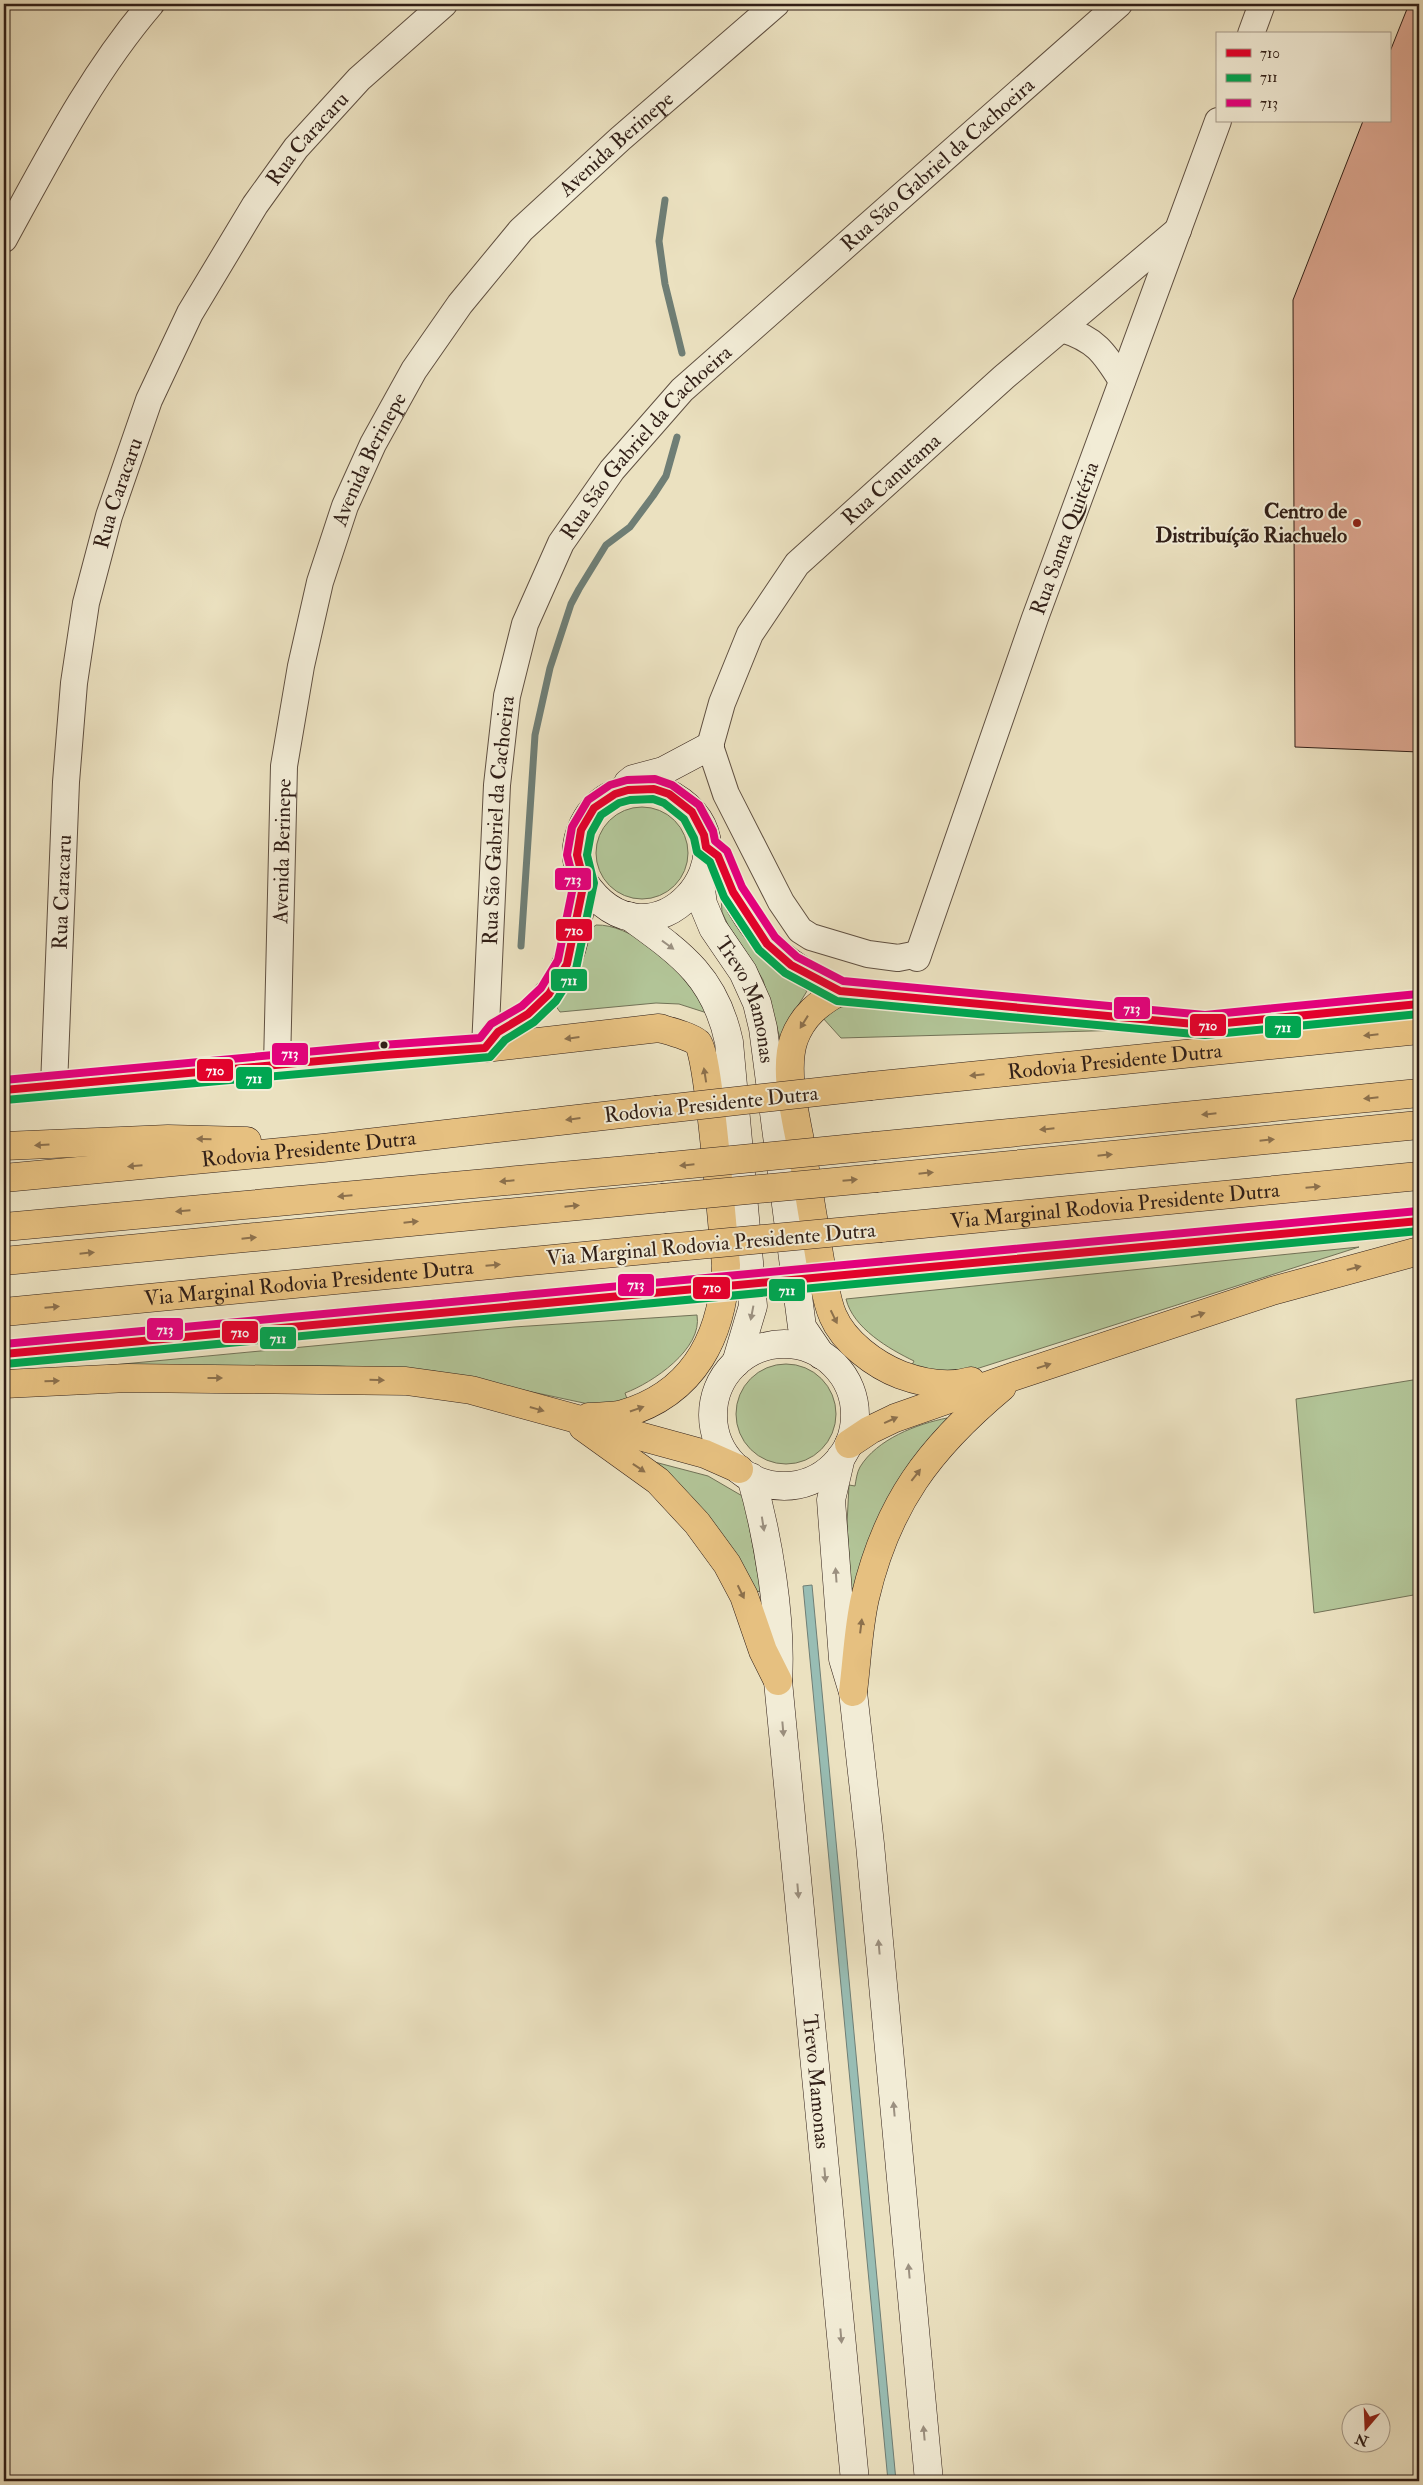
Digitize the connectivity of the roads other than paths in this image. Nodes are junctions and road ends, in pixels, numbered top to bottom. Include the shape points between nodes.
1 (151, 4) edge
2 (444, 4) edge
3 (776, 4) edge
4 (1120, 4) edge
5 (1262, 4) edge
6 (1252, 32) edge
7 (1218, 122) edge
8 (1178, 230) junction
9 (4, 239) edge
10 (1062, 328) junction
11 (1122, 381) junction
12 (710, 746) junction
13 (615, 794) junction
14 (706, 847) junction
15 (584, 882) junction
16 (700, 883) junction
17 (629, 916) junction
18 (840, 991) junction
19 (1419, 1004) edge
20 (1419, 1030) edge
21 (485, 1048) junction
22 (277, 1065) junction
23 (54, 1086) junction
24 (4, 1090) edge
25 (1419, 1093) edge
26 (1419, 1125) edge
27 (4, 1146) edge
28 (323, 1148) junction
29 (1419, 1176) edge
30 (4, 1178) edge
31 (1419, 1220) edge
32 (4, 1227) edge
33 (1419, 1251) edge
34 (4, 1261) edge
35 (4, 1312) edge
36 (4, 1354) edge
37 (821, 1354) junction
38 (736, 1362) junction
39 (1015, 1376) junction
40 (4, 1384) edge
41 (572, 1418) junction
42 (845, 1451) junction
43 (745, 1473) junction
44 (778, 1680) junction
45 (852, 1692) junction
46 (854, 2481) edge
47 (929, 2481) edge

1 - 9 street via 75,111
2 - 23 street, Rua Caracaru via 359,79 296,148 255,205 190,313 149,400 96,564 86,602 74,683 66,792
3 - 22 street, Avenida Berinepe via 521,230 460,304 414,370 373,444 345,506 320,582 301,666 284,766
4 - 21 street, Rua São Gabriel da Cachoeira via 682,390 612,470 561,543 525,624 507,696 496,785
5 - 6 street
7 - 8 street, Rua Santa Quitéria
8 - 10 street, Rua Canutama
8 - 11 street, Rua Santa Quitéria
10 - 11 street via 1083,335 1100,348
10 - 12 street, Rua Canutama via 798,564 750,634 722,703
11 - 12 street, Rua Santa Quitéria via 1035,618 918,956 898,958 868,954 811,937 800,930 781,902 726,794
12 - 13 main road via 663,771 632,779
13 - 14 main road via 639,788 669,794 692,812 704,834
13 - 15 main road via 594,808 581,830 577,855
14 - 16 main road, Trevo Mamonas
14 - 18 main road via 718,856 733,892 767,944 791,965
15 - 17 main road, Trevo Mamonas via 606,907
15 - 21 main road via 567,964 556,984 528,1014 498,1032
16 - 17 main road, Trevo Mamonas via 679,906 665,914
16 - 37 main road, Trevo Mamonas via 703,904 713,928 743,972 757,1003 763,1028 802,1327
17 -> 38 main road, Trevo Mamonas via 680,953 698,973 725,1021 753,1306
18 - 19 main road via 1204,1025
18 -> 39 highway via 817,1003 794,1038 790,1078 818,1250 833,1317 844,1334 878,1363 916,1380 963,1384 987,1377
20 -> 28 highway, Rodovia Presidente Dutra, bridge via 871,1086
21 - 22 main road
41 -> 21 highway via 621,1415 652,1404 684,1381 696,1366 715,1328 724,1291 726,1265 702,1051 698,1043 659,1028
22 - 23 main road
23 - 24 main road
25 -> 32 highway, bridge
34 -> 26 highway, bridge
28 -> 27 highway via 187,1139
28 -> 30 highway, Rodovia Presidente Dutra
35 -> 29 highway, Via Marginal Rodovia Presidente Dutra, bridge
31 - 36 highway, bridge
39 -> 33 highway via 1272,1290
37 - 38 main road, Trevo Mamonas via 787,1344 768,1346
37 - 42 main road, Trevo Mamonas via 841,1373 854,1400 854,1422
38 - 43 main road, Trevo Mamonas via 716,1394 713,1412 721,1447
42 -> 39 highway via 870,1430 896,1418
45 -> 39 highway via 865,1600 878,1551 892,1516 911,1482 948,1437 966,1417
40 -> 41 highway via 128,1378 406,1381 471,1390
41 - 43 highway via 705,1454
41 -> 44 highway via 658,1481 697,1523 727,1564 744,1596 763,1651
42 - 43 main road via 825,1472 806,1482 778,1485
45 -> 42 main road, Trevo Mamonas via 843,1659 831,1500
43 -> 44 main road, Trevo Mamonas via 760,1506 780,1649
44 -> 46 main road, Trevo Mamonas
47 -> 45 main road via 870,1844

